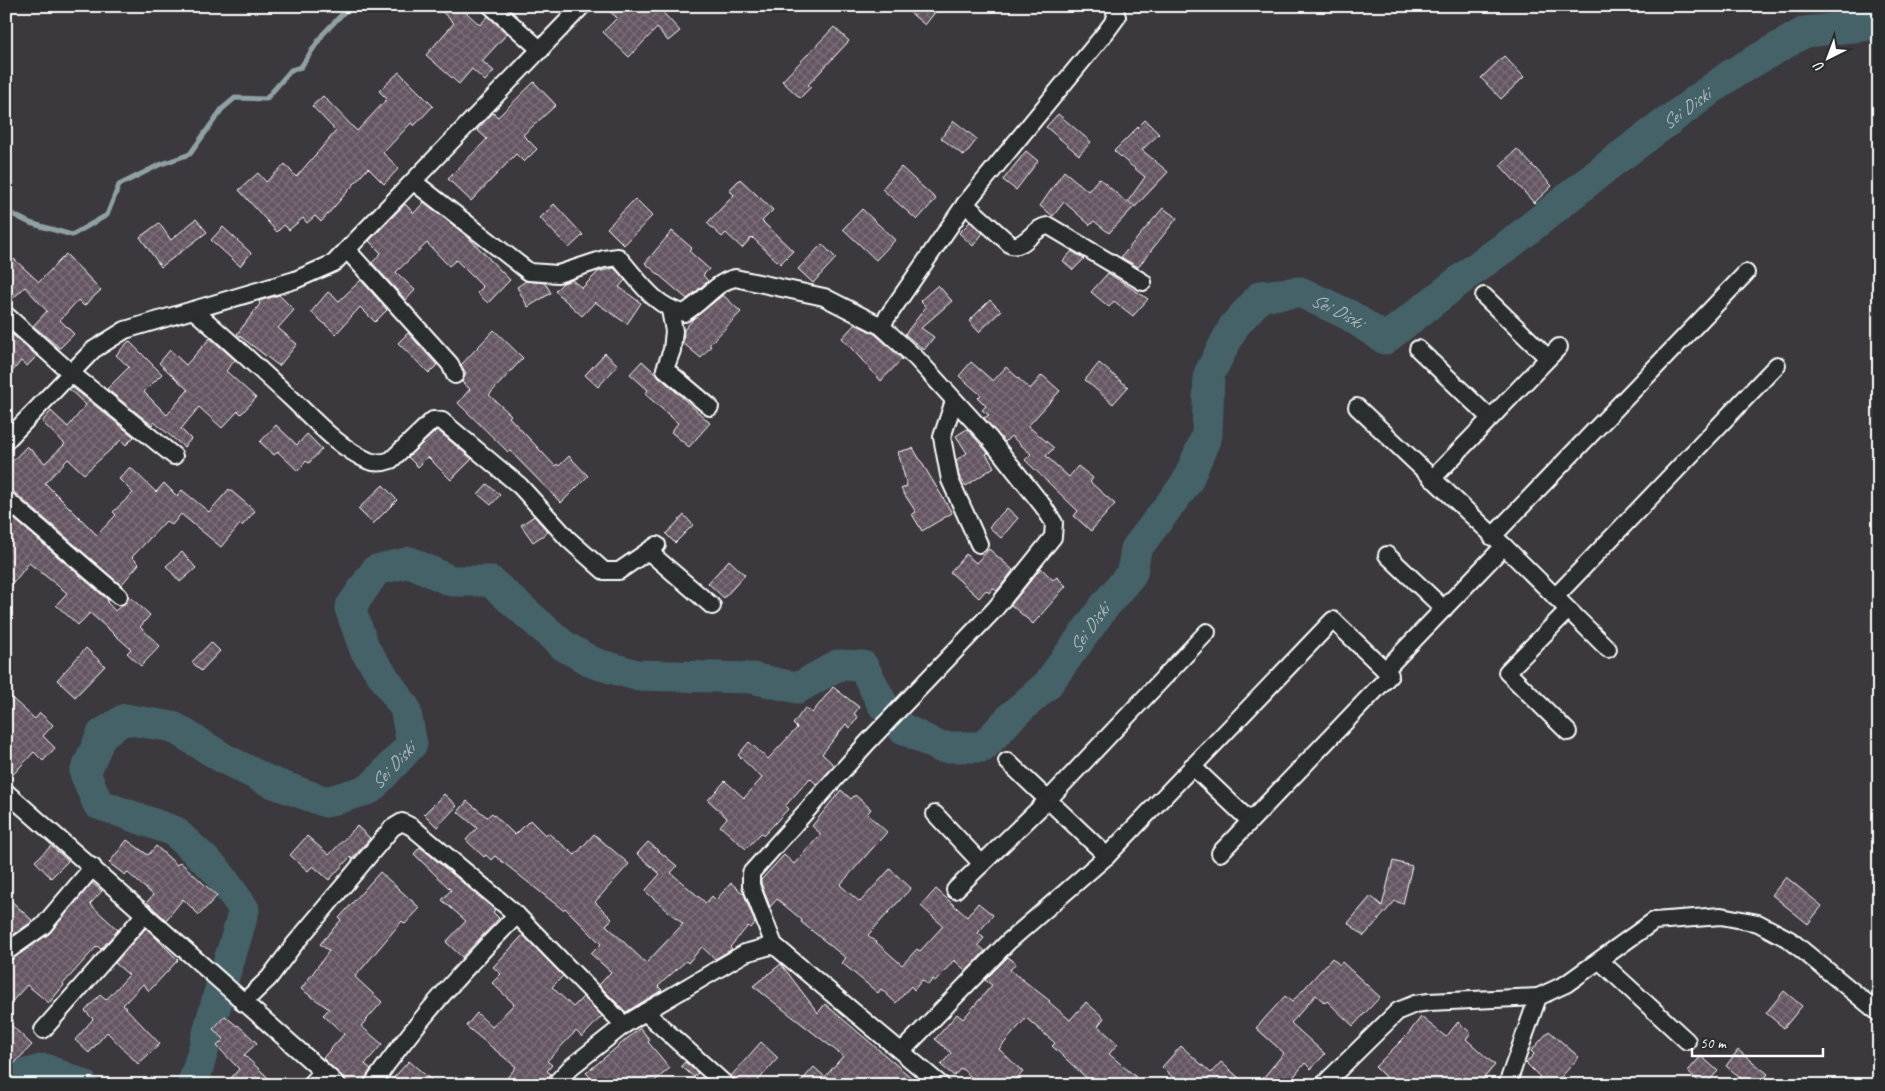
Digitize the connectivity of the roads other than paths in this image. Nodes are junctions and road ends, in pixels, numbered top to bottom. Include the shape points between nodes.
1 (491, 6) edge
2 (582, 6) edge
3 (1113, 6) edge
4 (541, 50) junction
5 (414, 182) junction
6 (965, 204) junction
7 (347, 250) junction
8 (1746, 273) dead end
9 (1143, 282) dead end
10 (1484, 296) dead end
11 (193, 310) junction
12 (670, 310) junction
13 (6, 315) edge
14 (881, 326) junction
15 (1418, 349) dead end
16 (1777, 365) dead end
17 (71, 373) junction
18 (455, 375) dead end
19 (954, 401) junction
20 (710, 407) dead end
21 (1357, 407) dead end
22 (1490, 418) junction
23 (6, 441) edge
24 (174, 456) dead end
25 (1432, 479) junction
26 (6, 499) edge
27 (1498, 542) junction
28 (979, 544) dead end
29 (1387, 555) dead end
30 (119, 596) dead end
31 (1555, 597) junction
32 (712, 606) dead end
33 (1444, 609) junction
34 (1568, 610) junction
35 (1207, 632) dead end
36 (1608, 650) dead end
37 (1385, 670) junction
38 (1568, 732) dead end
39 (1007, 761) dead end
40 (1192, 766) junction
41 (6, 792) edge
42 (1048, 800) junction
43 (935, 814) dead end
44 (1250, 821) junction
45 (1220, 853) dead end
46 (1106, 856) junction
47 (982, 864) junction
48 (93, 867) junction
49 (955, 890) dead end
50 (145, 914) junction
51 (516, 915) junction
52 (774, 945) junction
53 (6, 952) edge
54 (1600, 961) junction
55 (1538, 997) junction
56 (243, 1003) junction
57 (645, 1012) junction
58 (1879, 1013) edge
59 (624, 1025) junction
60 (43, 1030) dead end
61 (1687, 1041) dead end
62 (902, 1051) junction
63 (322, 1072) junction
64 (311, 1085) edge
65 (338, 1085) edge
66 (372, 1085) edge
67 (554, 1085) edge
68 (726, 1085) edge
69 (941, 1085) edge
70 (1323, 1085) edge
71 (1508, 1085) edge

1 - 4 street
2 - 4 street
3 - 6 street via 1116,17 1106,32
4 - 5 street
5 - 7 street
5 - 12 street via 529,272 558,274 618,257 652,297
6 - 9 street via 1010,245 1019,245 1039,228 1049,226
6 - 14 street
7 - 11 street via 334,263 316,273
7 - 18 street via 450,364
8 - 27 street
10 - 22 street via 1554,352
11 - 17 street via 125,330 93,350
11 - 32 street via 320,426 360,457 371,462 391,460 432,420 442,421 507,474 568,539 604,571 619,571 653,548
12 - 14 street via 684,313 697,306 723,280 735,278 824,297
12 - 20 street via 674,331 665,369
13 - 17 street
14 - 19 street
15 - 22 street
16 - 31 street
17 - 23 street
17 - 24 street
19 - 28 street via 942,437 950,480
19 - 52 street via 989,438 1043,506 1054,523 1053,537 995,608 867,743 751,873 751,885
21 - 25 street
22 - 25 street
25 - 27 street
26 - 30 street
27 - 31 street
27 - 33 street
29 - 33 street
31 - 34 street
33 - 37 street
34 - 36 street
34 - 38 street via 1507,672
35 - 42 street
37 - 40 street via 1333,620
37 - 44 street via 1390,675
39 - 42 street
40 - 44 street
40 - 46 street
41 - 48 street
42 - 46 street
42 - 47 street
43 - 47 street
44 - 45 street
46 - 62 street via 1008,942
47 - 49 street
48 - 50 street
48 - 53 street via 42,926
50 - 56 street
50 - 60 street
51 - 56 street via 402,822 386,836 269,978
51 - 59 street
51 - 66 street via 477,955 395,1052
52 - 57 street via 745,953
52 - 62 street
54 - 55 street via 1566,984
54 - 58 street via 1654,922 1721,916 1758,923 1790,940
54 - 61 street
55 - 70 street via 1415,1004 1398,1011
55 - 71 street
56 - 63 street
57 - 59 street
57 - 68 street
59 - 67 street via 571,1067
62 - 69 street
63 - 64 street
63 - 65 street

